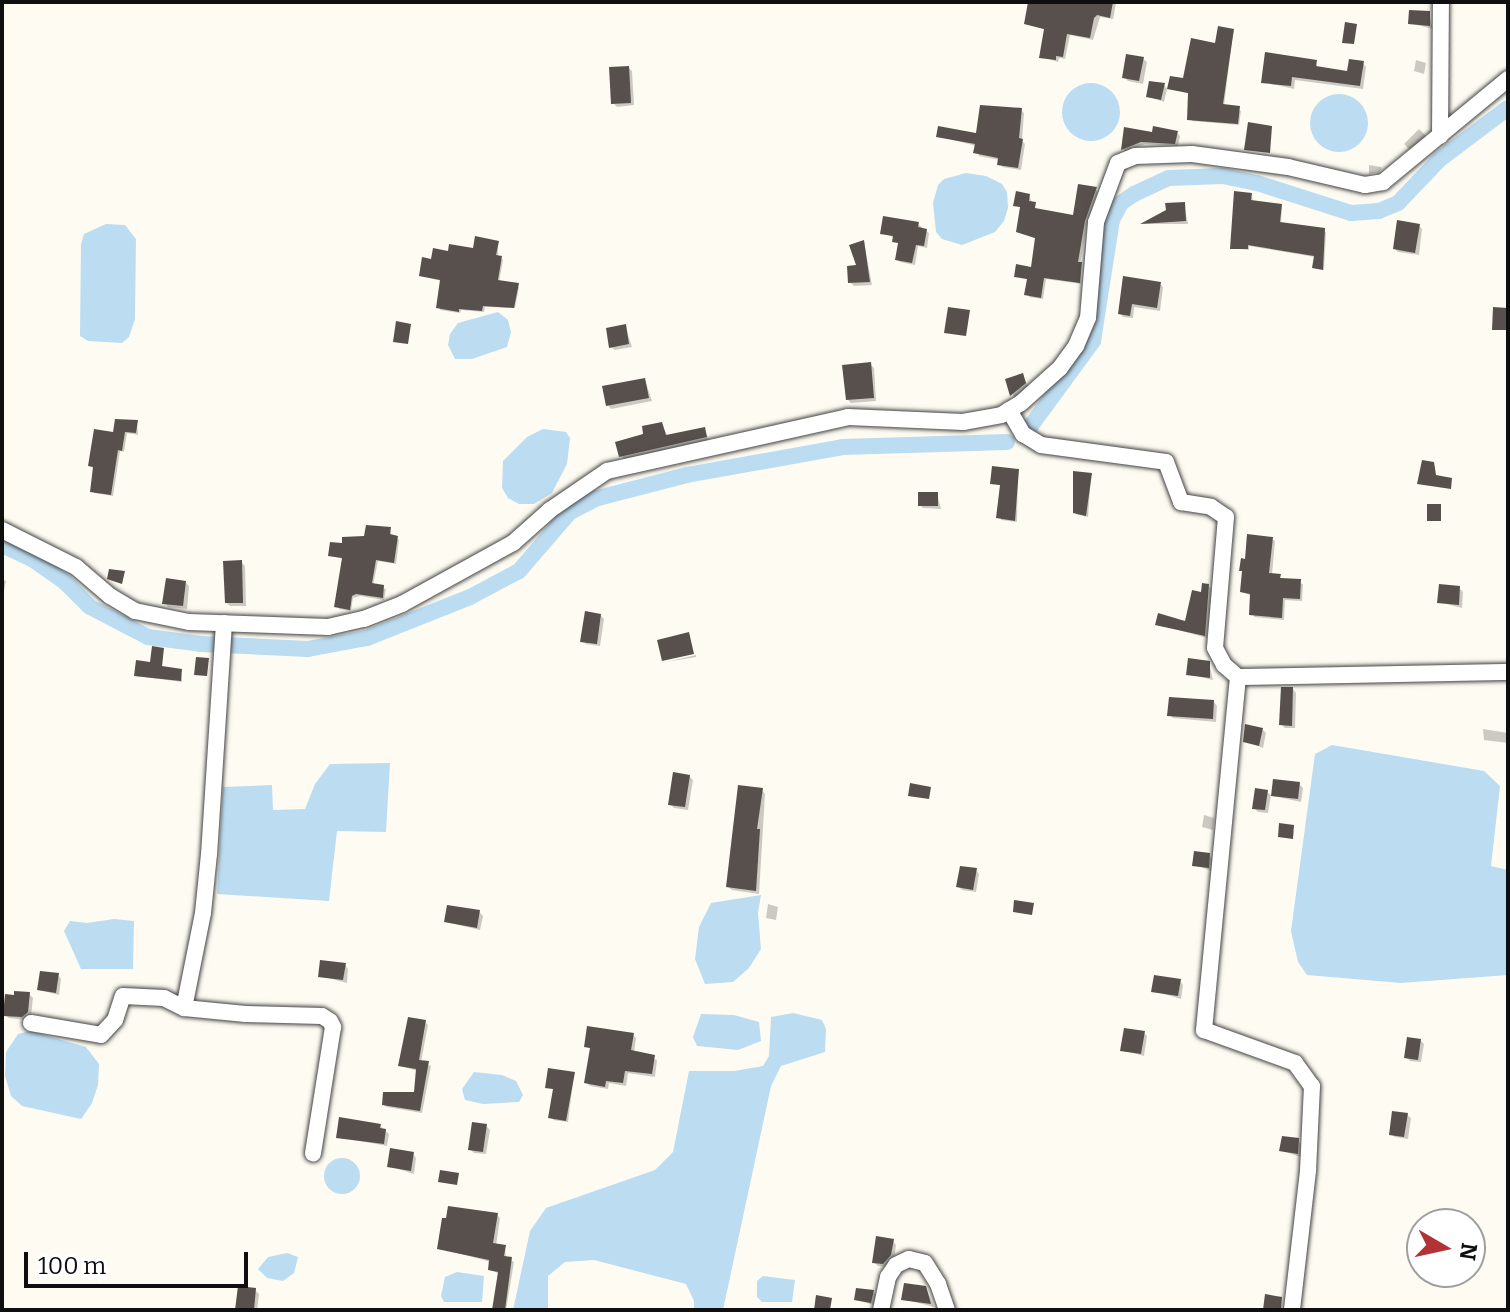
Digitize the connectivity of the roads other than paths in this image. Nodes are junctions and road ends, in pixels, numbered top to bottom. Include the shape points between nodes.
1 (1441, 2) edge
2 (1508, 79) edge
3 (1440, 136) junction
4 (1009, 410) junction
5 (2, 530) edge
6 (224, 623) junction
7 (1508, 672) edge
8 (1238, 677) junction
9 (184, 1008) junction
10 (31, 1023) dead end
11 (313, 1153) dead end
12 (881, 1310) edge
13 (947, 1310) edge
14 (1292, 1310) edge

1 - 3 street
2 - 3 street
3 - 4 street via 1383,182 1365,185 1288,167 1192,154 1135,156 1118,163 1096,222 1090,305 1076,346 1060,368
4 - 6 street via 963,422 848,417 607,471 572,492 513,543 402,604 328,627
4 - 8 street via 1023,434 1041,445 1166,462 1181,502 1211,507 1226,517 1215,648
5 - 6 street via 65,560 135,611
6 - 9 street via 203,913
7 - 8 street
8 - 14 street via 1204,1030 1295,1063 1312,1086
9 - 10 street via 164,998 123,996 115,1020 101,1035
9 - 11 street via 322,1016 330,1021
12 - 13 street via 888,1277 909,1259 925,1263

